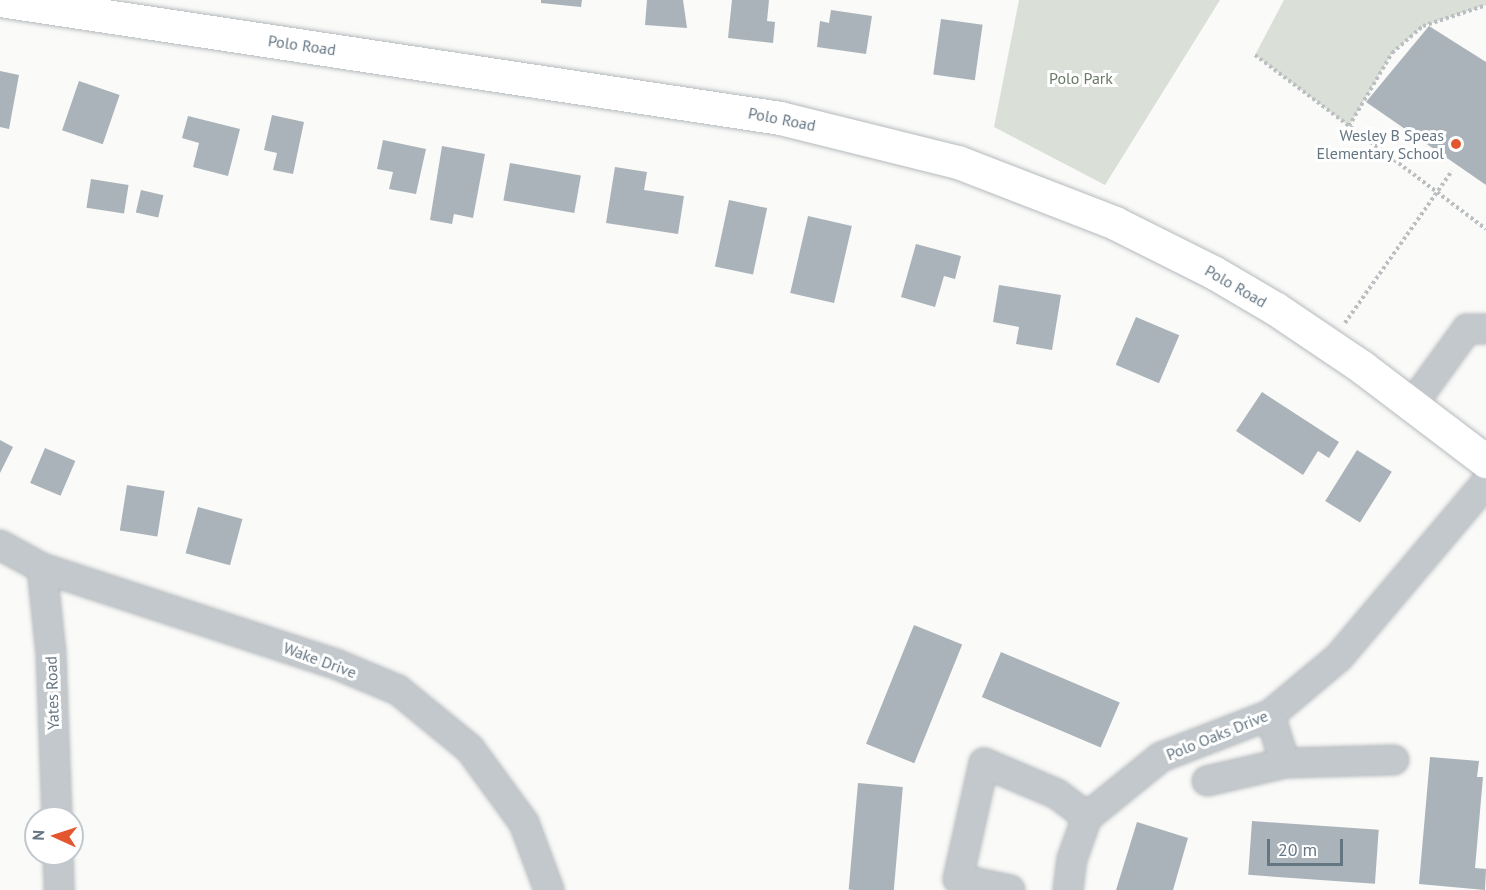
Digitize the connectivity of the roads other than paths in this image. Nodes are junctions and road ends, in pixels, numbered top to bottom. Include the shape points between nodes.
1 (0, 0) edge
2 (1477, 329) edge
3 (1412, 405) junction
4 (1486, 461) edge
5 (1486, 483) edge
6 (0, 545) edge
7 (42, 568) junction
8 (1270, 715) junction
9 (1394, 760) dead end
10 (1285, 763) junction
11 (1207, 781) dead end
12 (57, 806) edge
13 (1088, 817) junction
14 (58, 866) edge
15 (59, 890) edge
16 (549, 890) edge
17 (1010, 890) edge
18 (1068, 890) edge

1 - 3 main road, Polo Road via 780,118 894,144 1014,182 1115,223 1222,278 1329,345
2 - 3 street
3 - 4 main road, Polo Road
5 - 8 street, Polo Oaks Drive via 1339,657
6 - 7 street, Wake Drive
7 - 12 street, Yates Road via 51,654
7 - 16 street, Wake Drive via 338,665 398,690 470,749 524,822
8 - 10 street
8 - 13 street, Polo Oaks Drive via 1161,757
9 - 10 street
10 - 11 street
13 - 17 street via 1057,794 984,763 958,879
13 - 18 street, Polo Oaks Drive via 1072,859
14 - 15 street

